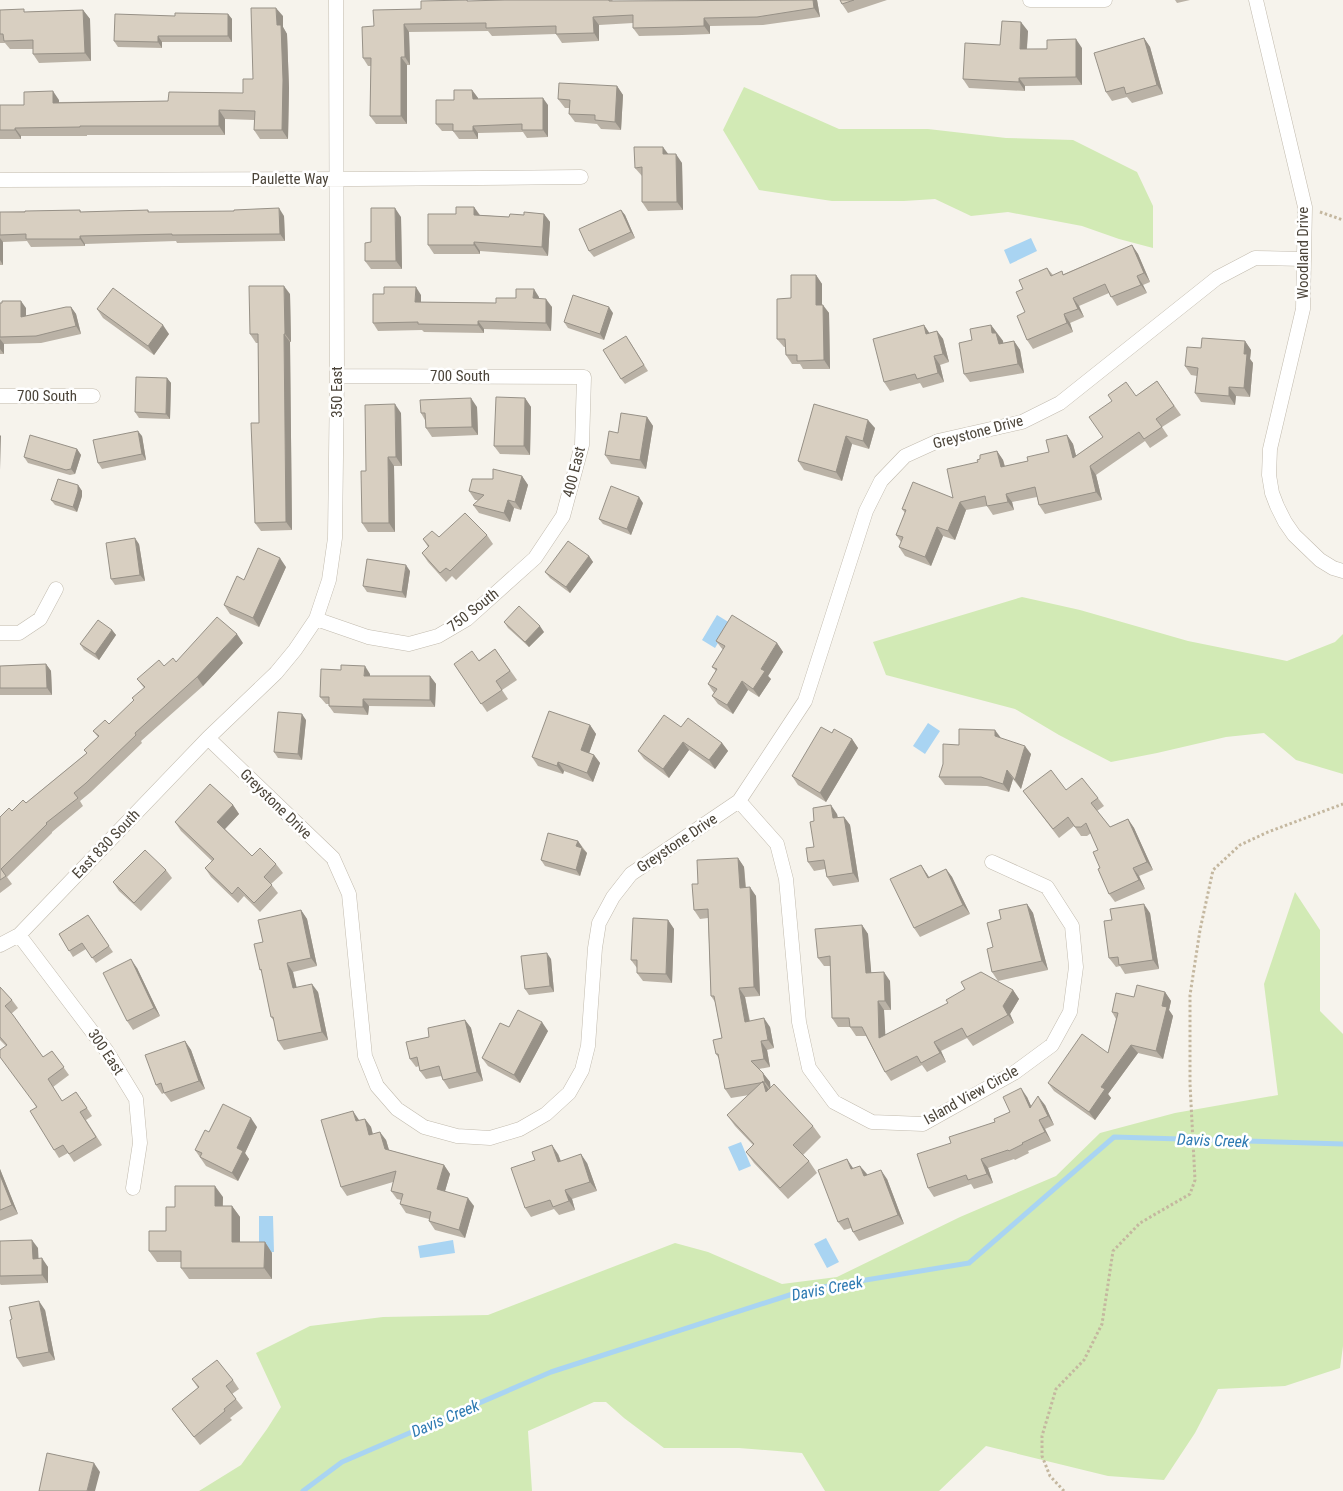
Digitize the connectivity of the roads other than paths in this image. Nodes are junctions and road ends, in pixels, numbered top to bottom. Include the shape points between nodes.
1 (336, 0) edge
2 (1030, 0) edge
3 (1104, 0) edge
4 (1256, 0) edge
5 (581, 177) dead end
6 (336, 179) junction
7 (0, 180) edge
8 (1304, 259) junction
9 (337, 376) junction
10 (584, 377) joint
11 (0, 396) edge
12 (93, 396) dead end
13 (535, 558) joint
14 (1343, 572) edge
15 (56, 589) dead end
16 (316, 619) junction
17 (0, 633) edge
18 (208, 738) junction
19 (739, 801) junction
20 (992, 862) dead end
21 (20, 935) junction
22 (0, 945) edge
23 (133, 1188) dead end

1 - 6 street, 350 East
2 - 3 street
4 - 8 street, Woodland Drive via 1305,207
5 - 6 street, Paulette Way
6 - 7 street, Paulette Way
6 - 9 street, 350 East
8 - 14 street, Woodland Drive via 1303,309 1270,449 1269,476 1272,493 1294,535 1326,564
8 - 19 street, Greystone Drive via 1255,258 1217,278 1060,403 1022,422 938,441 905,456 881,481 866,511 805,701
9 - 10 street, 700 South
9 - 16 street, 350 East via 335,538 329,580
10 - 13 street, 400 East via 582,444 573,480 563,516
11 - 12 street, 700 South
13 - 16 street, 750 South via 467,619 438,636 409,644 368,637
15 - 17 street via 40,619 20,634
16 - 18 street, 350 East via 276,673
18 - 19 street, Greystone Drive via 333,858 349,894 366,1056 377,1086 397,1109 424,1127 458,1136 490,1138 520,1129 546,1114 569,1093 582,1070 588,1046 596,940 599,923 613,897 631,874
18 - 21 street, East 830 South
19 - 20 street, Island View Circle via 777,844 786,879 799,1022 809,1068 834,1102 872,1122 923,1124 1014,1073 1052,1045 1070,1012 1076,967 1072,926 1047,887
21 - 22 street, East 830 South
21 - 23 street, 300 East via 106,1050 136,1099 140,1143

